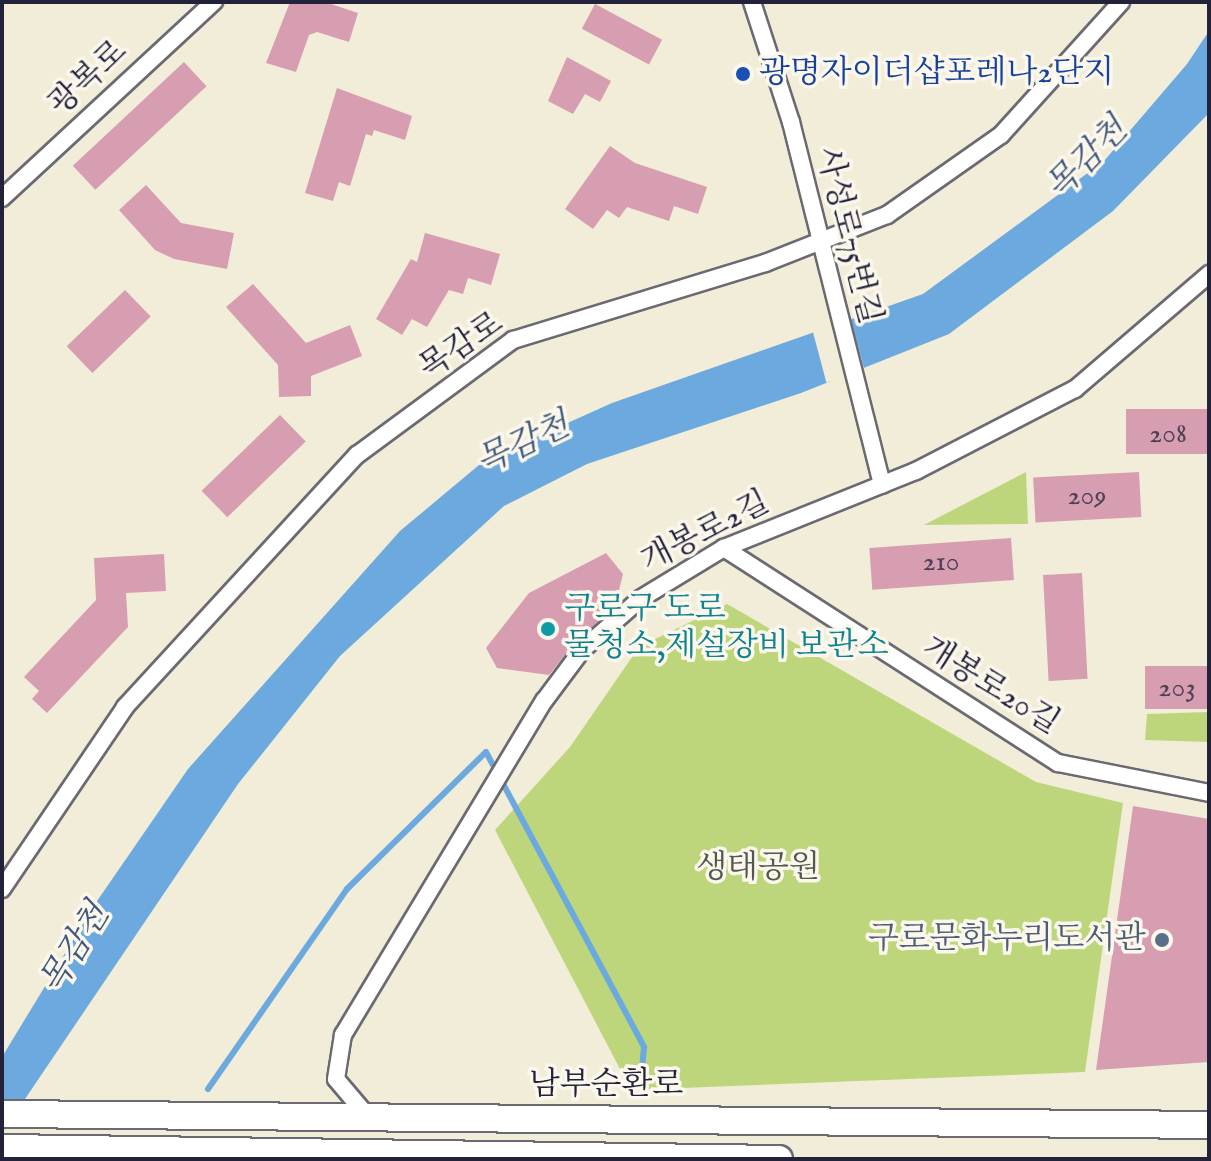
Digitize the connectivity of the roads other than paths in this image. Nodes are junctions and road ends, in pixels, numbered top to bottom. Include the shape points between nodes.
1 (214, 2) edge
2 (752, 2) edge
3 (1121, 2) edge
4 (2, 198) edge
5 (819, 242) junction
6 (1209, 274) edge
7 (882, 485) junction
8 (724, 548) junction
9 (1209, 793) edge
10 (2, 889) edge
11 (2, 1114) edge
12 (1209, 1114) edge
13 (369, 1118) junction
14 (1125, 1124) junction
15 (1209, 1125) edge
16 (2, 1148) edge
17 (779, 1159) edge

1 - 4 street, 광복로
2 - 5 street, 사성로75번길 via 791,122
3 - 5 street, 목감로 via 1001,135 887,215
5 - 7 street, 사성로75번길
5 - 10 street, 목감로 via 513,340 357,455 125,707
6 - 7 street, 개봉로2길 via 1075,389
7 - 8 street, 개봉로2길
8 - 9 street, 개봉로20길 via 1058,763
8 - 13 street, 개봉로2길 via 640,599 582,650 544,701 343,1035 336,1079
11 - 13 main road, 남부순환로
12 - 14 main road
13 - 14 main road, 남부순환로
14 - 15 main road, 남부순환로
16 - 17 main road

